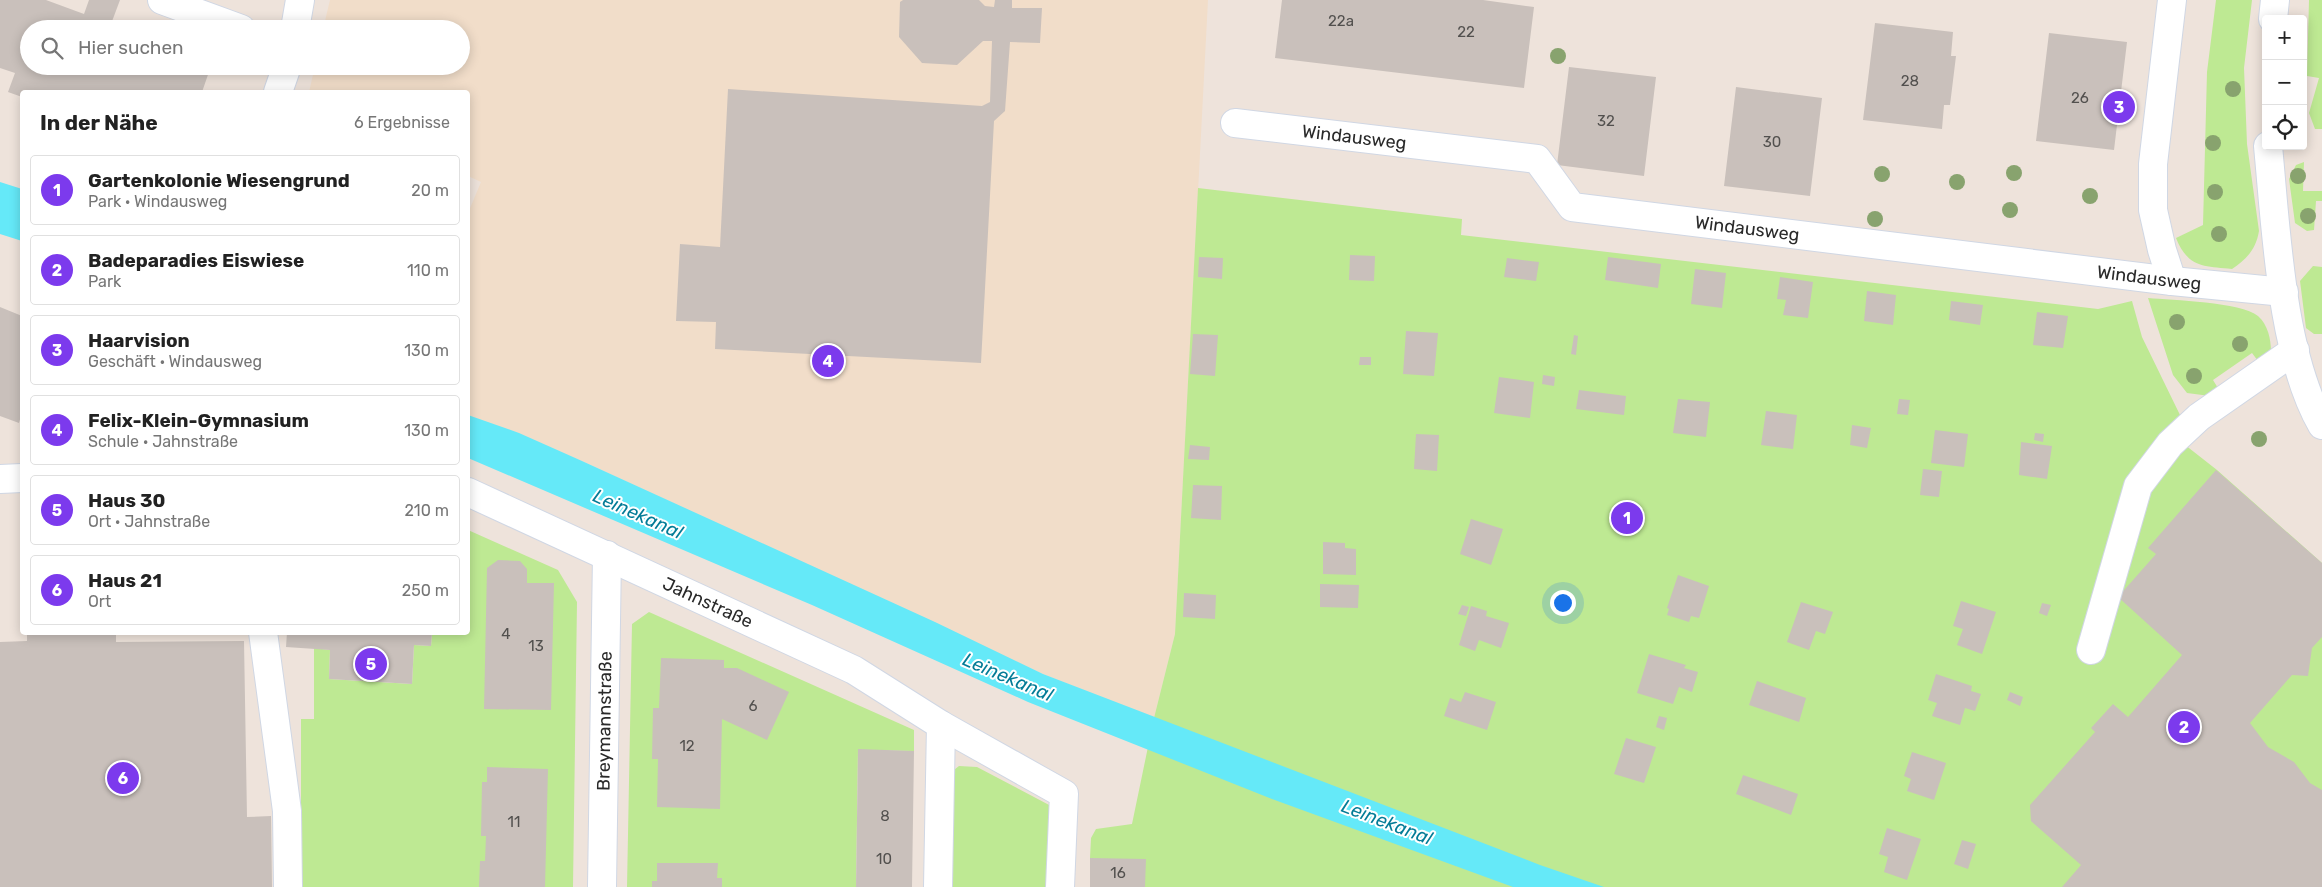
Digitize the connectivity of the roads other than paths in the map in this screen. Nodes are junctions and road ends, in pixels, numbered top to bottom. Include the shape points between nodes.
1 (162, 0) edge
2 (300, 0) edge
3 (2172, 0) edge
4 (2275, 0) edge
5 (2273, 15) edge
6 (216, 20) edge
7 (296, 20) edge
8 (284, 75) edge
9 (279, 90) edge
10 (1235, 123) dead end
11 (2268, 150) edge
12 (2172, 281) junction
13 (2284, 292) junction
14 (2295, 350) junction
15 (2322, 425) edge
16 (20, 478) edge
17 (0, 479) edge
18 (470, 493) edge
19 (607, 555) junction
20 (263, 635) edge
21 (2091, 650) dead end
22 (941, 725) junction
23 (288, 887) edge
24 (602, 887) edge
25 (938, 887) edge
26 (1060, 887) edge

1 - 6 street
2 - 7 street
3 - 12 street via 2153,164 2153,210
4 - 5 street
8 - 9 street
10 - 12 street, Windausweg via 1537,159 1572,207
11 - 13 street
12 - 13 street, Windausweg
13 - 14 street
14 - 15 street via 2313,410
14 - 21 street via 2200,417 2170,444 2138,486
16 - 17 street
18 - 19 street, Jahnstraße
19 - 22 street, Jahnstraße via 854,670
19 - 24 street, Breymannstraße
20 - 23 street via 287,812
22 - 25 street
22 - 26 street, Jahnstraße via 1064,794

